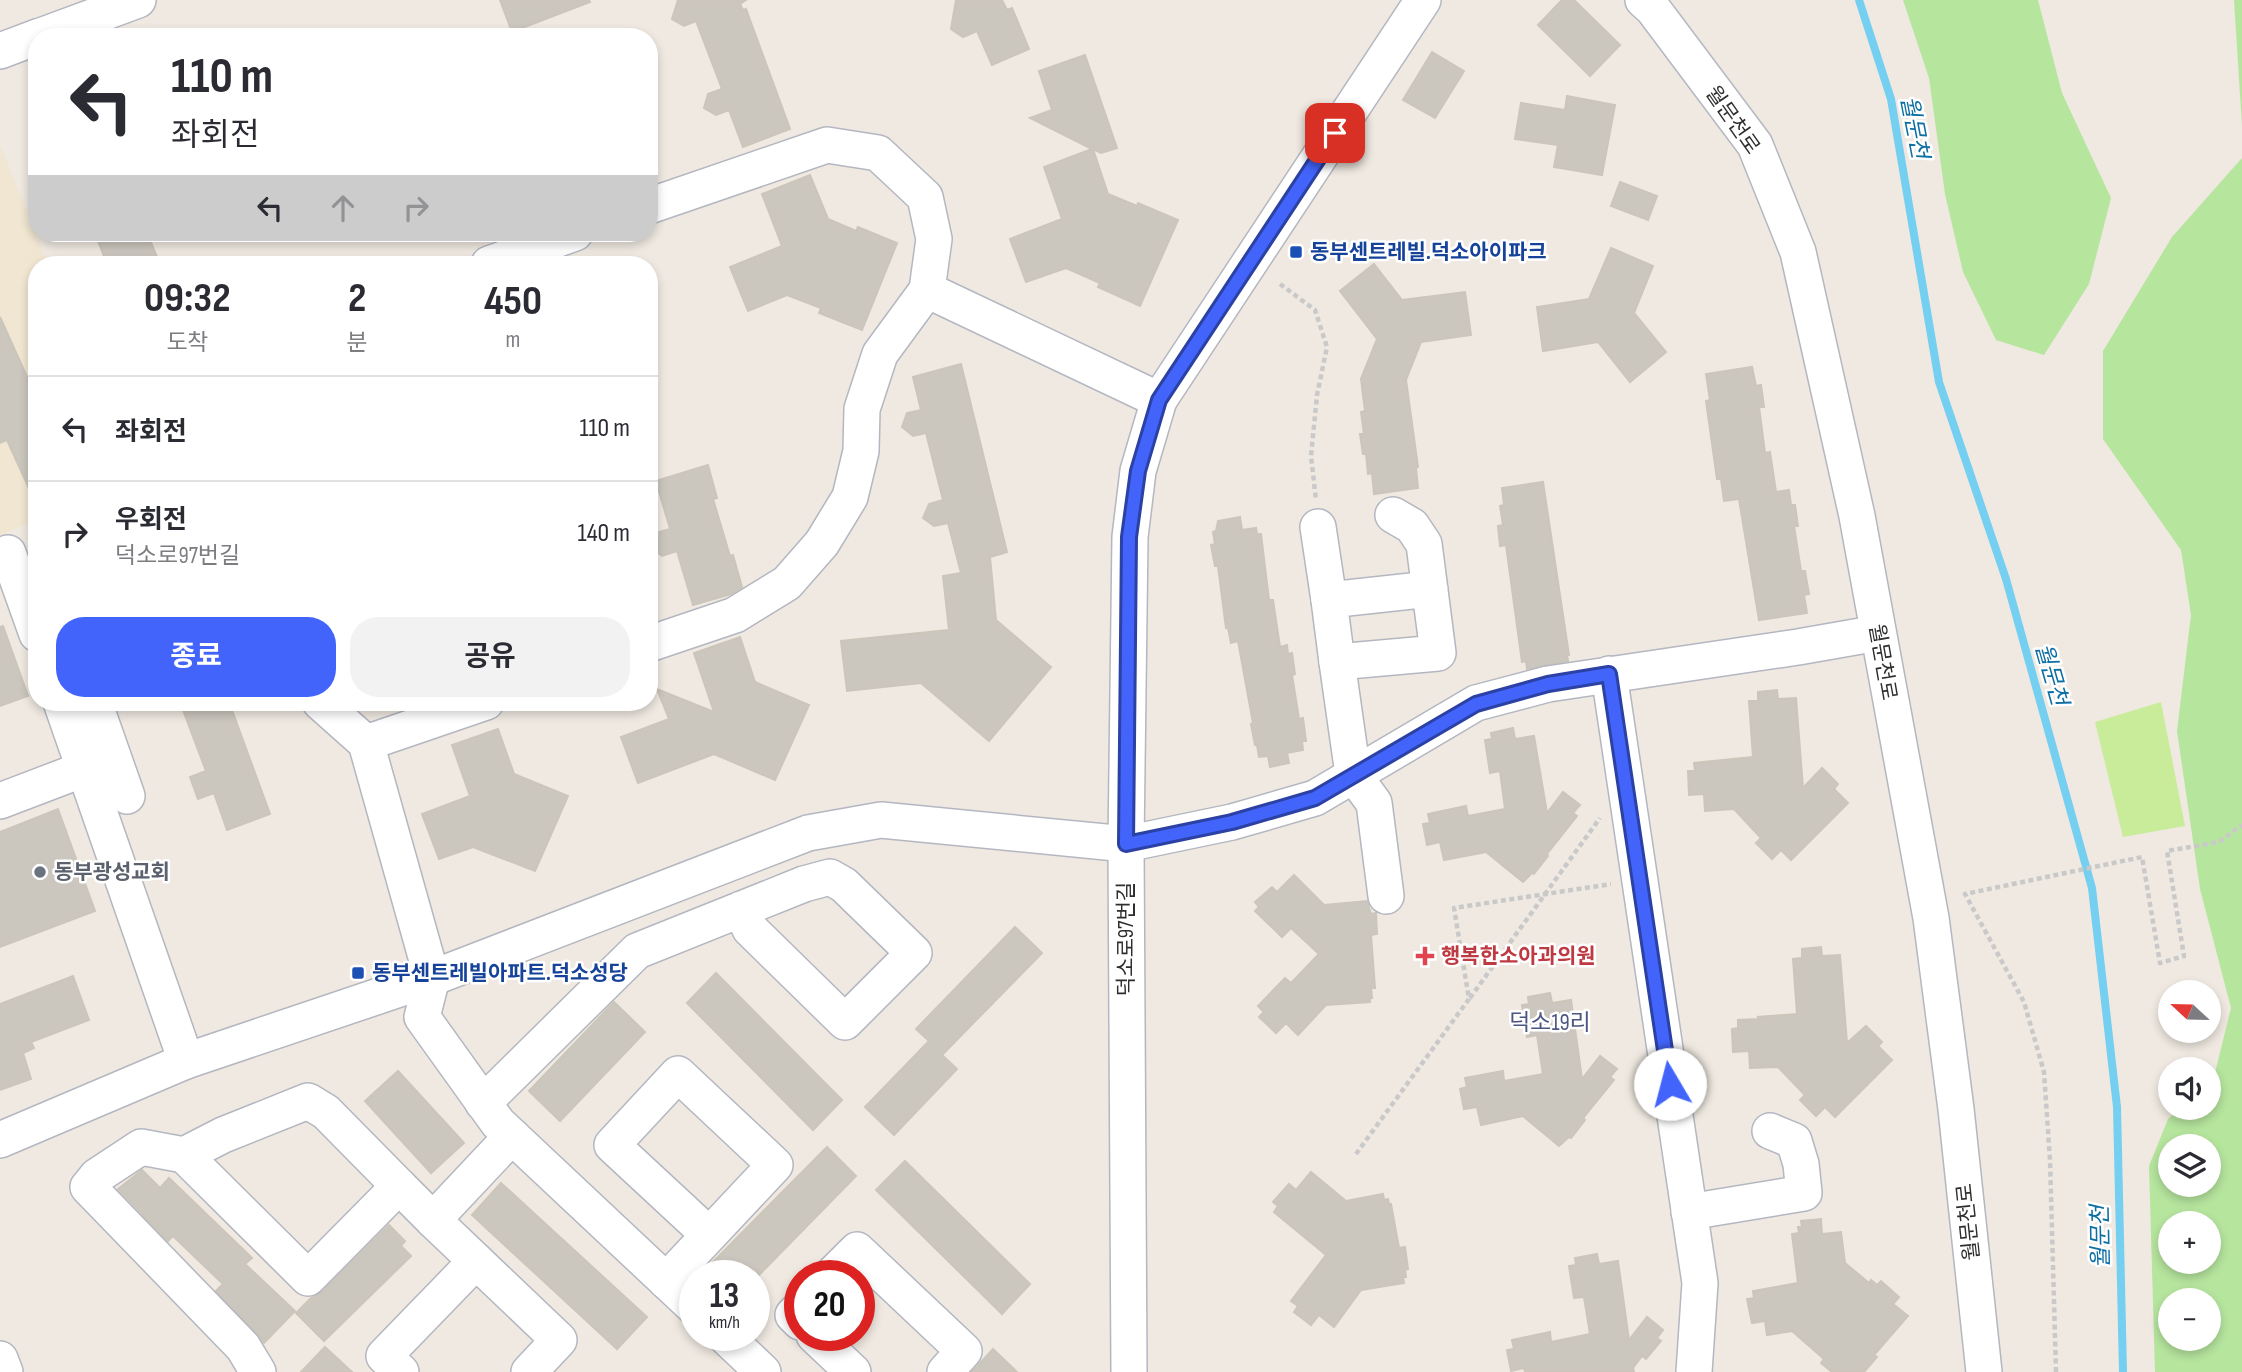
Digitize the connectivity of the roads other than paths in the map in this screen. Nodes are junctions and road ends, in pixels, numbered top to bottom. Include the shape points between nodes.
1 (138, 0) edge
2 (1423, 0) edge
3 (1643, 0) edge
4 (62, 28) edge
5 (28, 40) edge
6 (0, 51) edge
7 (658, 203) edge
8 (550, 242) edge
9 (511, 256) edge
10 (927, 290) junction
11 (1159, 400) junction
12 (1393, 515) dead end
13 (1318, 527) road end
14 (0, 556) edge
15 (1430, 589) junction
16 (1329, 600) junction
17 (28, 609) edge
18 (1878, 634) junction
19 (658, 641) edge
20 (1337, 662) junction
21 (1609, 674) junction
22 (64, 711) edge
23 (97, 711) edge
24 (330, 711) edge
25 (460, 711) edge
26 (366, 743) junction
27 (84, 769) junction
28 (1353, 774) junction
29 (127, 796) dead end
30 (0, 802) edge
31 (1126, 844) junction
32 (1386, 896) dead end
33 (741, 909) junction
34 (432, 978) junction
35 (186, 1061) junction
36 (483, 1103) junction
37 (1770, 1131) dead end
38 (512, 1136) junction
39 (0, 1140) edge
40 (184, 1156) junction
41 (399, 1186) junction
42 (1689, 1212) junction
43 (433, 1220) junction
44 (709, 1235) junction
45 (847, 1260) edge
46 (868, 1260) edge
47 (476, 1261) junction
48 (875, 1267) edge
49 (666, 1281) junction
50 (679, 1293) edge
51 (741, 1351) edge
52 (831, 1351) edge
53 (0, 1359) edge
54 (5, 1372) edge
55 (258, 1372) edge
56 (401, 1372) edge
57 (529, 1372) edge
58 (763, 1372) edge
59 (853, 1372) edge
60 (945, 1372) edge
61 (1129, 1372) edge
62 (1694, 1372) edge
63 (1984, 1372) edge

1 - 4 street
2 - 11 street, 덕소로97번길
3 - 18 street, 월문천로 via 1755,145 1798,252 1857,516
5 - 6 street
7 - 10 street via 828,145 877,153 925,197 934,239
8 - 9 street
10 - 11 street
10 - 19 street via 880,354 862,409 861,451 850,497 822,542 787,583 735,615
11 - 31 street, 덕소로97번길 via 1138,471 1129,537
12 - 15 street via 1412,526 1424,544
13 - 16 street
14 - 17 street via 8,553
15 - 16 street
15 - 20 street via 1438,653
16 - 20 street
18 - 21 street
18 - 63 street, 월문천로 via 1938,969
20 - 28 street
21 - 28 street via 1548,684 1476,704
21 - 42 street
22 - 27 street
23 - 29 street
24 - 26 street
25 - 26 street
26 - 34 street
27 - 30 street
27 - 35 street
28 - 31 street via 1315,798 1232,822
28 - 32 street via 1374,803
31 - 34 street via 881,820 808,833
31 - 61 street, 덕소로97번길
33 - 33 street via 830,877 914,953 845,1022 750,929
33 - 36 street via 637,951
34 - 35 street
34 - 36 street via 422,1017
35 - 39 street
36 - 38 street
37 - 42 street via 1794,1141 1804,1193
38 - 43 street
38 - 49 street
40 - 41 street via 308,1101 326,1112
40 - 41 street via 308,1278
40 - 55 street via 141,1147 88,1187 243,1347
41 - 43 street
42 - 62 street via 1700,1283
43 - 47 street
44 - 44 street via 775,1165 678,1074 612,1145
44 - 49 street
45 - 46 street via 857,1250
47 - 56 street via 384,1356
47 - 57 street via 559,1340
48 - 60 street via 964,1351
49 - 50 street
51 - 58 street
52 - 59 street
53 - 54 street

